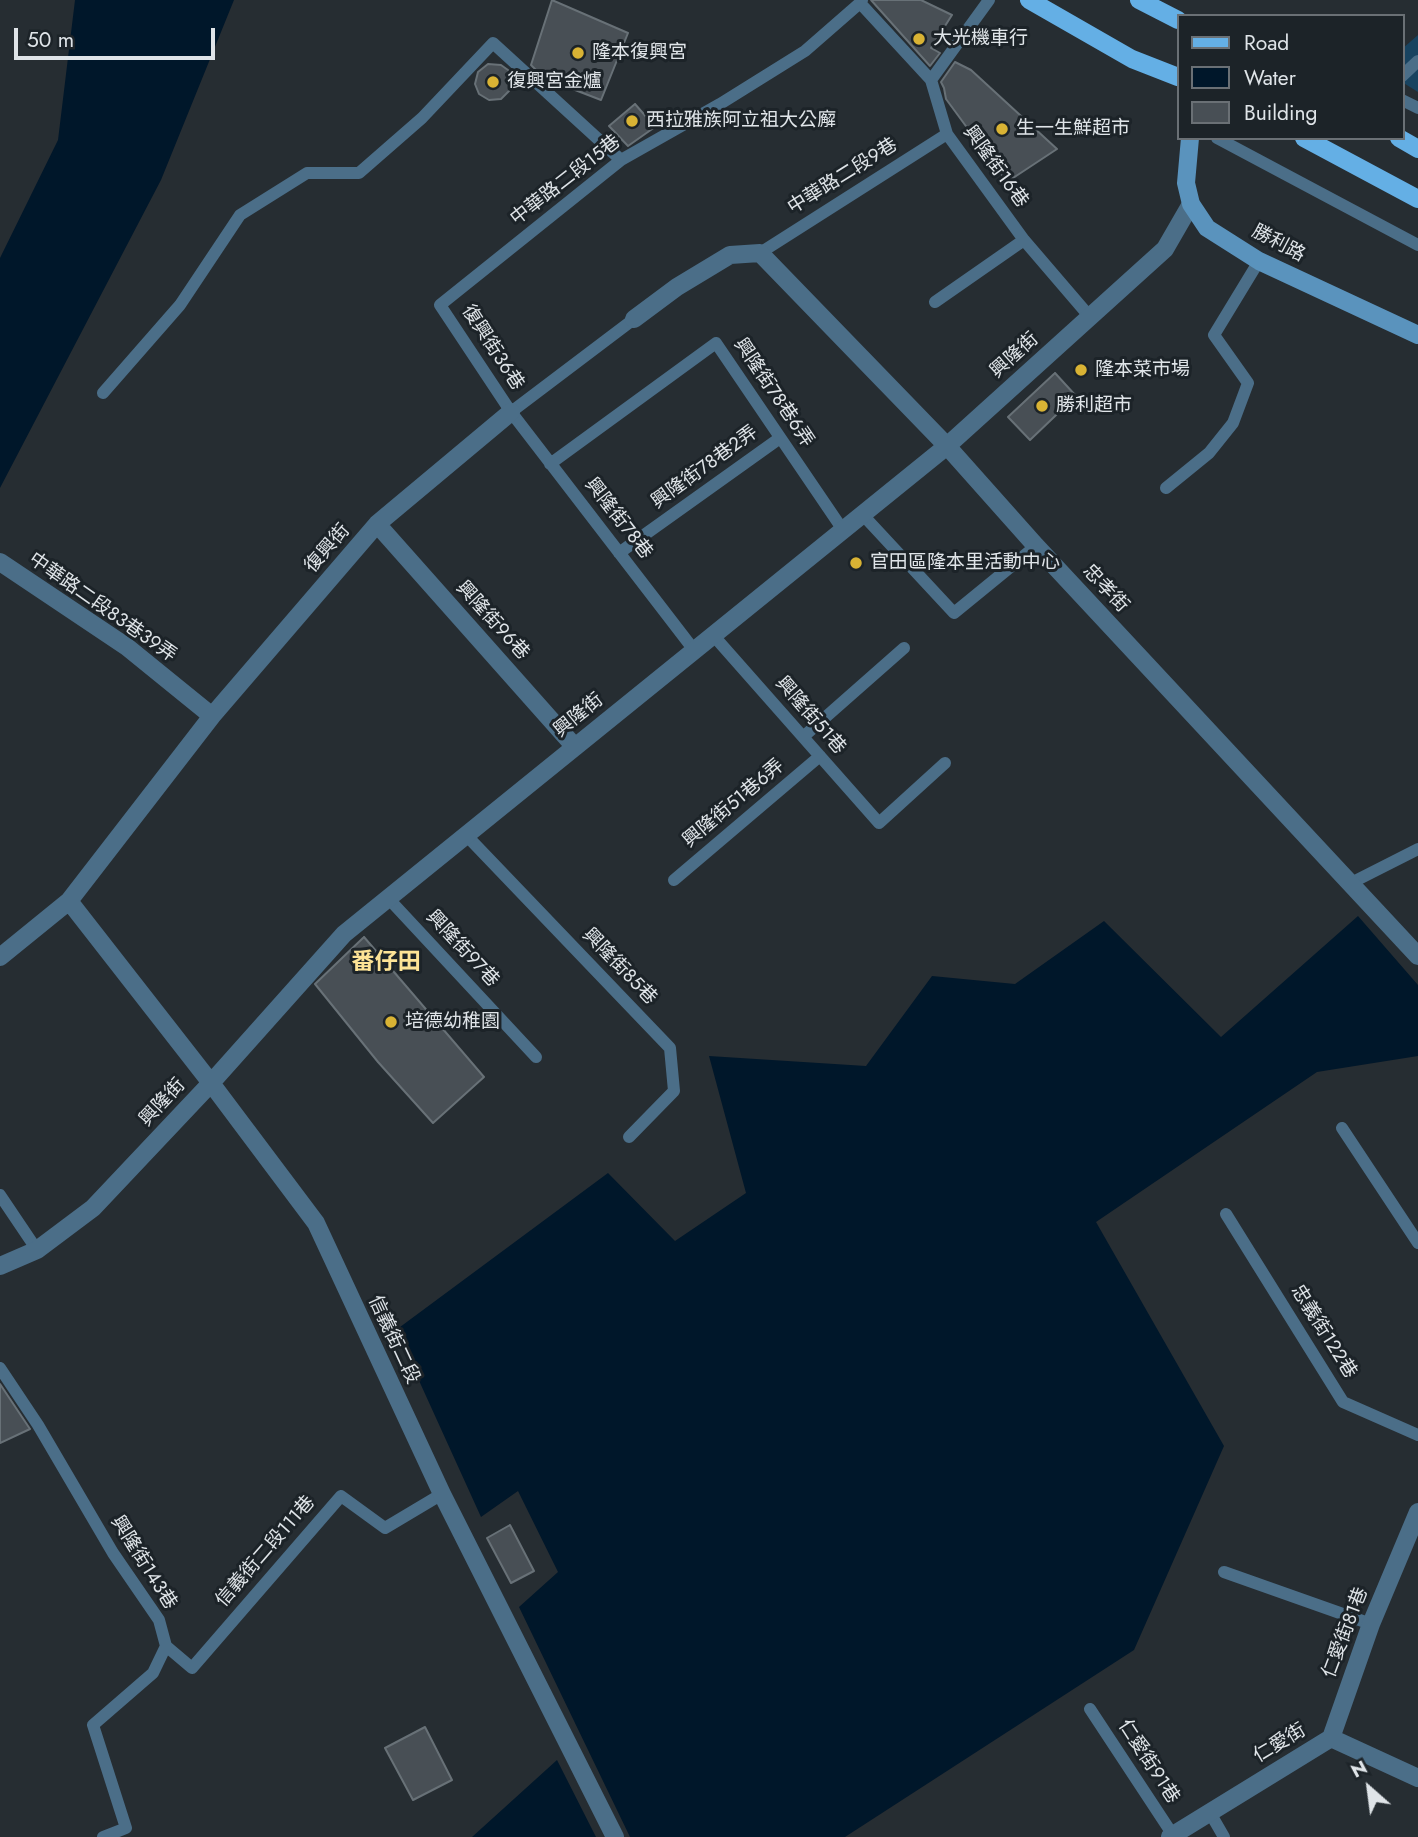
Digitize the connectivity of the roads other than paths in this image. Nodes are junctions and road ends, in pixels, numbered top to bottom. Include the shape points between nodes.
1 (989, 0) edge
2 (1029, 0) edge
3 (1139, 0) edge
4 (861, 2) edge
5 (1176, 19) edge
6 (1418, 61) edge
7 (1404, 74) edge
8 (1176, 76) edge
9 (931, 80) junction
10 (947, 134) junction
11 (1190, 140) edge
12 (1221, 140) edge
13 (1308, 140) edge
14 (1402, 140) edge
15 (1418, 149) edge
16 (621, 160) junction
17 (1418, 199) edge
18 (1191, 204) junction
19 (1024, 240) junction
20 (1418, 245) edge
21 (760, 253) junction
22 (1259, 261) junction
23 (935, 302) dead end
24 (440, 305) joint
25 (1090, 317) junction
26 (634, 319) joint
27 (1418, 335) edge
28 (103, 393) dead end
29 (511, 412) junction
30 (779, 438) junction
31 (947, 446) junction
32 (551, 464) junction
33 (1166, 488) dead end
34 (862, 514) junction
35 (377, 524) junction
36 (843, 530) junction
37 (1036, 546) junction
38 (619, 553) junction
39 (0, 562) edge
40 (713, 635) junction
41 (904, 648) dead end
42 (694, 650) junction
43 (212, 716) junction
44 (803, 737) junction
45 (575, 747) junction
46 (820, 756) junction
47 (945, 763) dead end
48 (466, 835) junction
49 (1418, 849) edge
50 (674, 880) dead end
51 (1351, 883) junction
52 (388, 898) junction
53 (69, 901) junction
54 (1418, 956) edge
55 (0, 957) edge
56 (536, 1057) dead end
57 (211, 1083) junction
58 (1342, 1128) dead end
59 (629, 1137) dead end
60 (0, 1195) edge
61 (1226, 1214) dead end
62 (1418, 1243) edge
63 (37, 1250) junction
64 (0, 1266) edge
65 (0, 1368) edge
66 (1418, 1435) edge
67 (442, 1494) junction
68 (1418, 1512) edge
69 (1224, 1572) dead end
70 (1371, 1624) junction
71 (166, 1646) junction
72 (1090, 1709) dead end
73 (1331, 1738) junction
74 (1418, 1778) edge
75 (1209, 1811) junction
76 (1172, 1836) edge
77 (103, 1837) edge
78 (615, 1837) edge
79 (1224, 1837) edge

1 - 9 lane
2 - 8 main road via 1132,59
3 - 5 main road
4 - 9 lane, 興隆街16巷
4 - 16 lane, 中華路二段15巷 via 805,51
6 - 7 lane
9 - 10 lane, 興隆街16巷
10 - 19 lane, 興隆街16巷
10 - 21 lane, 中華路二段9巷
11 - 18 main road via 1186,183
12 - 20 lane
13 - 17 main road
14 - 15 main road
16 - 24 lane, 中華路二段15巷
16 - 28 lane via 493,43 422,118 359,173 307,173 240,215 180,305
18 - 22 main road, 勝利路 via 1207,228
18 - 25 street, 興隆街 via 1165,249
19 - 23 lane
19 - 25 lane, 興隆街16巷
21 - 26 street, 復興街 via 730,256
21 - 31 street, 忠孝街
22 - 27 main road, 勝利路
22 - 33 lane via 1214,335 1248,383 1233,423 1209,453
24 - 29 lane, 復興街36巷
25 - 31 street, 興隆街
26 - 29 lane, 復興街
29 - 32 lane, 興隆街78巷
29 - 35 street, 復興街
30 - 32 lane, 興隆街78巷6弄 via 716,343
30 - 36 lane, 興隆街78巷6弄
30 - 38 lane, 興隆街78巷2弄
31 - 34 street, 興隆街
31 - 37 street, 忠孝街
32 - 38 lane, 興隆街78巷
34 - 36 street, 興隆街
34 - 37 lane via 954,613
35 - 43 street, 復興街
35 - 45 street, 興隆街96巷
36 - 40 street, 興隆街
37 - 51 street, 忠孝街
38 - 42 lane, 興隆街78巷
39 - 43 street, 中華路二段83巷39弄 via 127,647
40 - 42 street, 興隆街
40 - 44 lane, 興隆街51巷
41 - 44 lane
42 - 45 street, 興隆街
43 - 53 street, 復興街
44 - 46 lane, 興隆街51巷
45 - 48 street, 興隆街
46 - 47 lane, 興隆街51巷 via 879,823
46 - 50 lane, 興隆街51巷6弄
48 - 52 street, 興隆街
48 - 59 lane, 興隆街85巷 via 670,1048 674,1091
49 - 51 lane
51 - 54 street, 忠孝街
52 - 56 lane, 興隆街97巷
52 - 57 street, 興隆街 via 344,934
53 - 55 street, 復興街
53 - 57 street, 信義街二段
57 - 63 street, 興隆街 via 93,1208
57 - 67 street, 信義街二段 via 316,1223
58 - 62 lane
60 - 63 lane
61 - 66 lane, 忠義街122巷 via 1343,1402
63 - 64 street, 興隆街
65 - 71 lane, 興隆街143巷 via 159,1620
67 - 71 lane, 信義街二段111巷 via 385,1528 341,1496 192,1668
67 - 78 street, 信義街二段
68 - 70 street, 仁愛街81巷
69 - 70 lane
70 - 73 street, 仁愛街81巷
71 - 77 lane via 153,1673 93,1725 126,1828
72 - 76 lane, 仁愛街91巷
73 - 74 street, 仁愛街
73 - 75 street, 仁愛街
75 - 76 street, 仁愛街
75 - 79 lane

